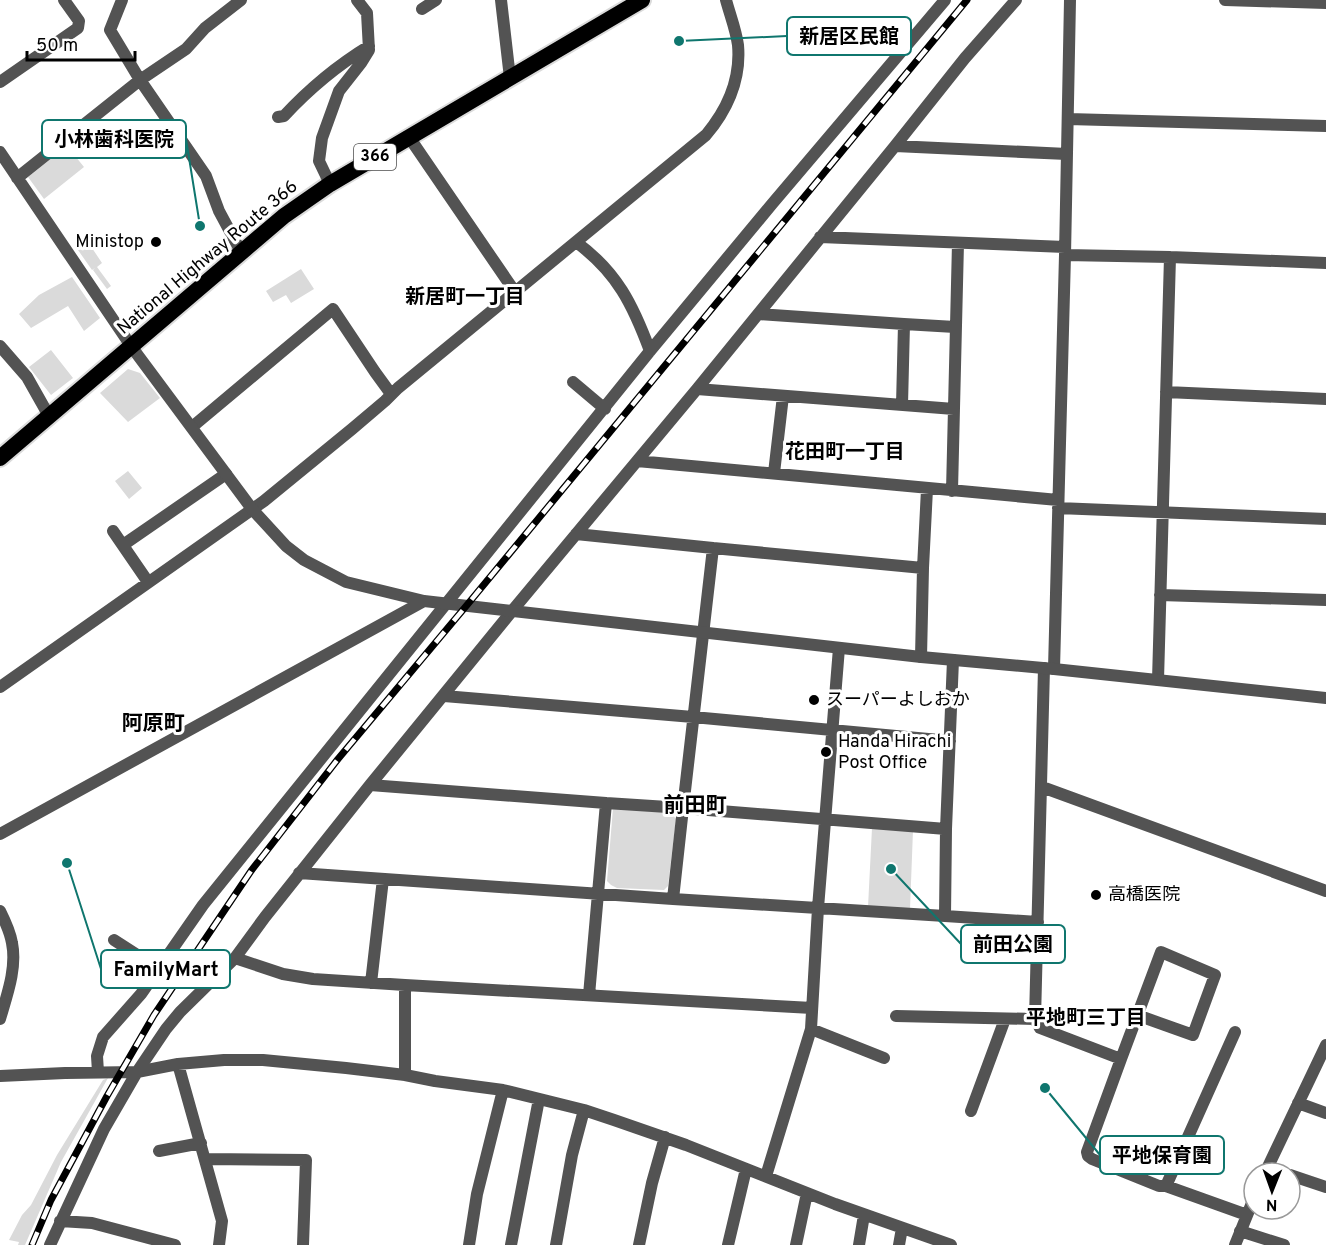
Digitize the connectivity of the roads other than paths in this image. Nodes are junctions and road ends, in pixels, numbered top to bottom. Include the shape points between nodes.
1 (64, 0) edge
2 (122, 0) edge
3 (241, 0) edge
4 (357, 0) edge
5 (435, 0) edge
6 (501, 0) edge
7 (642, 0) edge
8 (726, 0) edge
9 (945, 0) edge
10 (1016, 0) edge
11 (1070, 0) edge
12 (1225, 0) edge
13 (1326, 3) edge
14 (422, 9) dead end
15 (369, 46) junction
16 (510, 78) junction
17 (140, 80) junction
18 (0, 82) edge
19 (278, 117) dead end
20 (1068, 119) junction
21 (1326, 126) edge
22 (409, 137) junction
23 (895, 146) junction
24 (0, 152) edge
25 (1067, 154) junction
26 (17, 178) junction
27 (330, 184) junction
28 (820, 237) junction
29 (576, 242) junction
30 (958, 243) junction
31 (1065, 251) junction
32 (241, 252) junction
33 (1170, 257) junction
34 (1326, 262) edge
35 (515, 292) junction
36 (758, 314) junction
37 (904, 324) junction
38 (955, 327) junction
39 (0, 346) edge
40 (131, 346) junction
41 (650, 351) junction
42 (573, 382) dead end
43 (698, 388) junction
44 (1166, 392) junction
45 (392, 394) junction
46 (783, 396) junction
47 (1326, 399) edge
48 (902, 405) junction
49 (605, 409) junction
50 (954, 409) junction
51 (49, 416) junction
52 (192, 427) junction
53 (0, 458) edge
54 (637, 461) junction
55 (774, 473) junction
56 (226, 474) junction
57 (927, 489) junction
58 (952, 491) junction
59 (1058, 504) junction
60 (252, 509) junction
61 (1163, 513) junction
62 (1326, 519) edge
63 (113, 531) dead end
64 (576, 534) junction
65 (123, 544) junction
66 (713, 548) junction
67 (923, 568) junction
68 (148, 582) junction
69 (1160, 595) junction
70 (1326, 600) edge
71 (424, 601) junction
72 (448, 603) junction
73 (512, 611) junction
74 (703, 631) junction
75 (839, 648) junction
76 (921, 657) junction
77 (952, 660) junction
78 (1049, 669) junction
79 (1158, 680) junction
80 (0, 687) edge
81 (444, 696) junction
82 (1326, 698) edge
83 (693, 717) junction
84 (832, 730) junction
85 (950, 741) junction
86 (370, 785) junction
87 (1042, 788) junction
88 (606, 803) junction
89 (683, 808) junction
90 (825, 820) junction
91 (946, 829) junction
92 (0, 834) edge
93 (299, 873) junction
94 (383, 879) junction
95 (1326, 891) edge
96 (598, 894) junction
97 (673, 899) junction
98 (818, 908) junction
99 (0, 911) edge
100 (945, 916) junction
101 (1038, 922) junction
102 (114, 940) dead end
103 (235, 958) junction
104 (159, 969) junction
105 (371, 983) junction
106 (405, 986) junction
107 (589, 995) junction
108 (812, 1008) junction
109 (1137, 1015) junction
110 (896, 1016) dead end
111 (0, 1018) edge
112 (1005, 1019) junction
113 (1035, 1019) junction
114 (811, 1029) junction
115 (1235, 1032) dead end
116 (1326, 1045) edge
117 (884, 1058) dead end
118 (1121, 1059) junction
119 (178, 1064) junction
120 (98, 1072) junction
121 (137, 1072) junction
122 (405, 1075) junction
123 (0, 1076) edge
124 (503, 1090) junction
125 (539, 1099) junction
126 (1298, 1103) junction
127 (584, 1110) junction
128 (971, 1111) dead end
129 (1326, 1113) edge
130 (665, 1137) junction
131 (201, 1143) junction
132 (159, 1151) dead end
133 (205, 1159) junction
134 (1271, 1161) edge
135 (746, 1168) junction
136 (766, 1176) junction
137 (1302, 1179) edge
138 (1166, 1186) junction
139 (1326, 1187) edge
140 (807, 1193) junction
141 (1242, 1213) edge
142 (864, 1215) junction
143 (60, 1221) junction
144 (1244, 1221) edge
145 (902, 1228) junction
146 (1240, 1231) junction
147 (155, 1243) edge
148 (50, 1245) edge
149 (175, 1245) edge
150 (219, 1245) edge
151 (303, 1245) edge
152 (469, 1245) edge
153 (511, 1245) edge
154 (556, 1245) edge
155 (639, 1245) edge
156 (728, 1245) edge
157 (796, 1245) edge
158 (859, 1245) edge
159 (899, 1245) edge
160 (951, 1245) edge
161 (1235, 1245) edge
162 (1284, 1245) edge

1 - 18 street via 79,21 78,28
2 - 17 street via 110,30
3 - 17 street via 205,28 186,49
4 - 15 street via 367,13
5 - 14 street
6 - 16 street
7 - 16 highway, National Highway Route 366 / 366
8 - 29 street via 738,44 738,61 732,94 717,122
9 - 41 street
10 - 23 street
11 - 20 street
12 - 13 street
15 - 19 street via 345,60 284,116
15 - 27 street via 339,91 322,138 320,161
16 - 22 highway, National Highway Route 366 / 366
17 - 26 street
17 - 32 street via 206,176
20 - 21 street
20 - 25 street
22 - 27 highway, National Highway Route 366 / 366
22 - 35 street
23 - 25 street
23 - 28 street
24 - 26 street
25 - 31 street
26 - 40 street
27 - 32 highway, National Highway Route 366 / 366
28 - 30 street
28 - 36 street
29 - 35 street
29 - 41 street via 621,289
30 - 31 street
30 - 38 street
31 - 33 street
31 - 59 street
32 - 40 highway, National Highway Route 366 / 366
33 - 34 street
33 - 44 street
35 - 45 street
36 - 37 street
36 - 43 street
37 - 38 street
37 - 48 street
38 - 50 street
39 - 51 street via 27,377
40 - 51 highway, National Highway Route 366 / 366
40 - 52 street
41 - 49 street
42 - 49 street
43 - 46 street
43 - 54 street
44 - 47 street
44 - 61 street
45 - 52 street via 333,309
45 - 60 street
46 - 48 street
46 - 55 street
48 - 50 street
49 - 72 street
50 - 58 street
51 - 53 highway, National Highway Route 366 / 366
52 - 56 street
54 - 55 street
54 - 64 street
55 - 57 street
56 - 60 street
56 - 65 street
57 - 58 street
57 - 67 street
58 - 59 street
59 - 61 street
59 - 78 street
60 - 68 street
60 - 71 street via 286,546 319,569 346,582
61 - 62 street
61 - 69 street
63 - 65 street
64 - 66 street
64 - 73 street
65 - 68 street
66 - 67 street
66 - 74 street
67 - 76 street
68 - 80 street
69 - 70 street
69 - 79 street
71 - 72 street
71 - 92 street
72 - 73 street
72 - 104 street via 203,905
73 - 74 street
73 - 81 street
74 - 75 street
74 - 83 street
75 - 76 street
75 - 84 street
76 - 77 street
77 - 78 street
77 - 85 street
78 - 79 street
78 - 87 street
79 - 82 street
81 - 83 street
81 - 86 street
83 - 84 street
83 - 89 street
84 - 85 street
84 - 90 street
85 - 91 street
86 - 88 street
86 - 93 street
87 - 95 street
87 - 101 street
88 - 89 street
88 - 96 street
89 - 90 street
89 - 97 street
90 - 91 street
90 - 98 street
91 - 100 street
93 - 94 street
93 - 103 street
94 - 96 street
94 - 105 street
96 - 97 street
96 - 107 street
97 - 98 street
98 - 100 street
98 - 108 street
99 - 111 street via 7,924 13,959
100 - 101 street
101 - 113 street
102 - 104 street
103 - 105 street via 313,979
103 - 121 street via 180,1012
104 - 120 street via 103,1037 97,1056
105 - 106 street
106 - 107 street
106 - 122 street
107 - 108 street
108 - 114 street
109 - 109 street via 1161,952 1215,975 1193,1035
109 - 118 street
110 - 112 street
112 - 113 street
112 - 128 street
113 - 118 street via 1040,1028
114 - 117 street
114 - 136 street
115 - 138 street
116 - 126 street
118 - 138 street via 1088,1156
119 - 121 street
119 - 122 street via 263,1060
119 - 131 street
120 - 121 street
120 - 123 street
121 - 143 street via 104,1129
122 - 124 street
124 - 125 street
124 - 152 street via 477,1194
125 - 127 street
125 - 153 street
126 - 129 street
126 - 134 street
127 - 130 street
127 - 154 street
130 - 135 street
130 - 155 street
131 - 132 street
131 - 133 street
133 - 150 street via 222,1221
133 - 151 street via 306,1160
135 - 136 street
135 - 156 street
136 - 140 street
137 - 139 street
138 - 141 street
140 - 142 street
140 - 157 street
142 - 145 street
142 - 158 street
143 - 147 street via 92,1223
143 - 148 street
144 - 146 street
145 - 159 street
145 - 160 street
146 - 161 street
146 - 162 street
147 - 149 street

